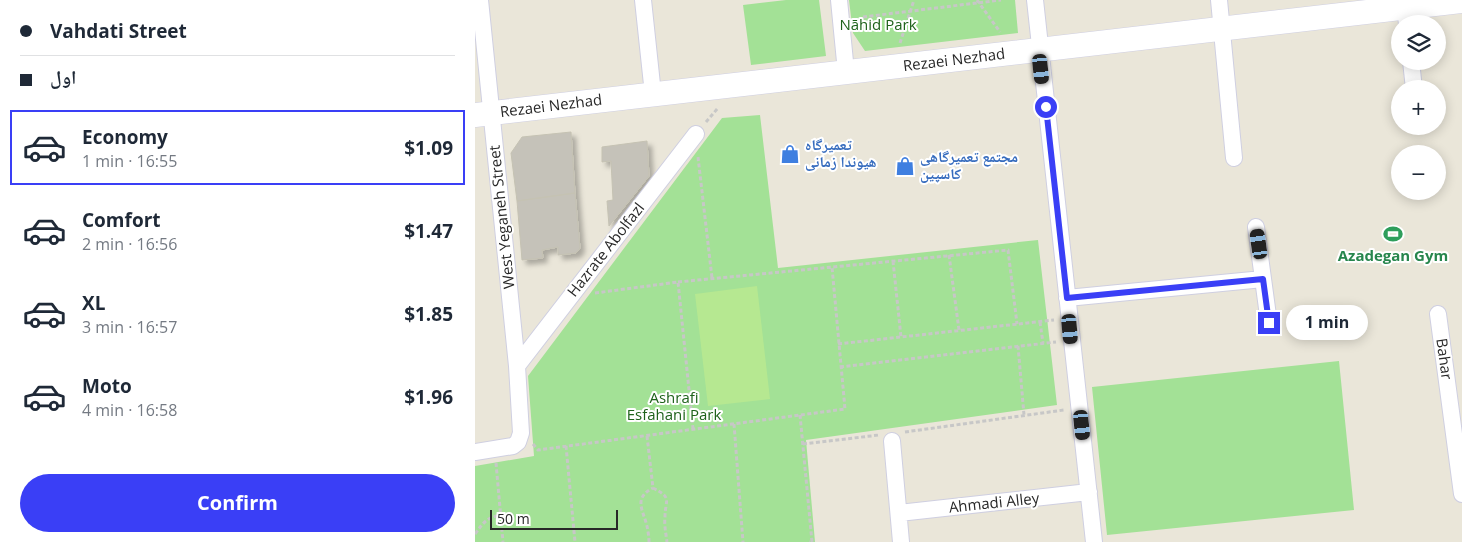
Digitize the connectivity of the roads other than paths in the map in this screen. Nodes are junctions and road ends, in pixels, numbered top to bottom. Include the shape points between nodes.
1 (480, 0) edge
2 (643, 0) edge
3 (839, 0) edge
4 (1035, 0) edge
5 (1219, 0) edge
6 (1462, 1) edge
7 (1405, 10) edge
8 (1222, 28) junction
9 (1039, 50) junction
10 (846, 72) junction
11 (653, 94) junction
12 (483, 114) edge
13 (696, 134) road end
14 (1234, 158) dead end
15 (1256, 227) dead end
16 (1263, 279) junction
17 (1067, 298) junction
18 (1438, 314) dead end
19 (1269, 323) dead end
20 (517, 366) junction
21 (891, 436) road end
22 (475, 452) edge
23 (1089, 492) junction
24 (1462, 494) edge
25 (899, 513) junction
26 (901, 542) edge
27 (1094, 542) edge

1 - 12 street, West Yeganeh Street
2 - 11 street
3 - 10 street
4 - 9 street
5 - 8 street
6 - 7 street, Rezaei Nezhad
7 - 8 street, Rezaei Nezhad
8 - 9 street, Rezaei Nezhad
8 - 14 street
9 - 10 street, Rezaei Nezhad
9 - 17 street
10 - 11 street, Rezaei Nezhad
11 - 12 street, Rezaei Nezhad
12 - 20 street, West Yeganeh Street
13 - 20 street, Hazrate Abolfazl
15 - 16 street
16 - 17 street
16 - 19 street
17 - 23 street
18 - 24 street, Bahar
20 - 22 street, West Yeganeh Street via 521,433 518,442 513,446
21 - 25 street
23 - 25 street, Ahmadi Alley
23 - 27 street
25 - 26 street

